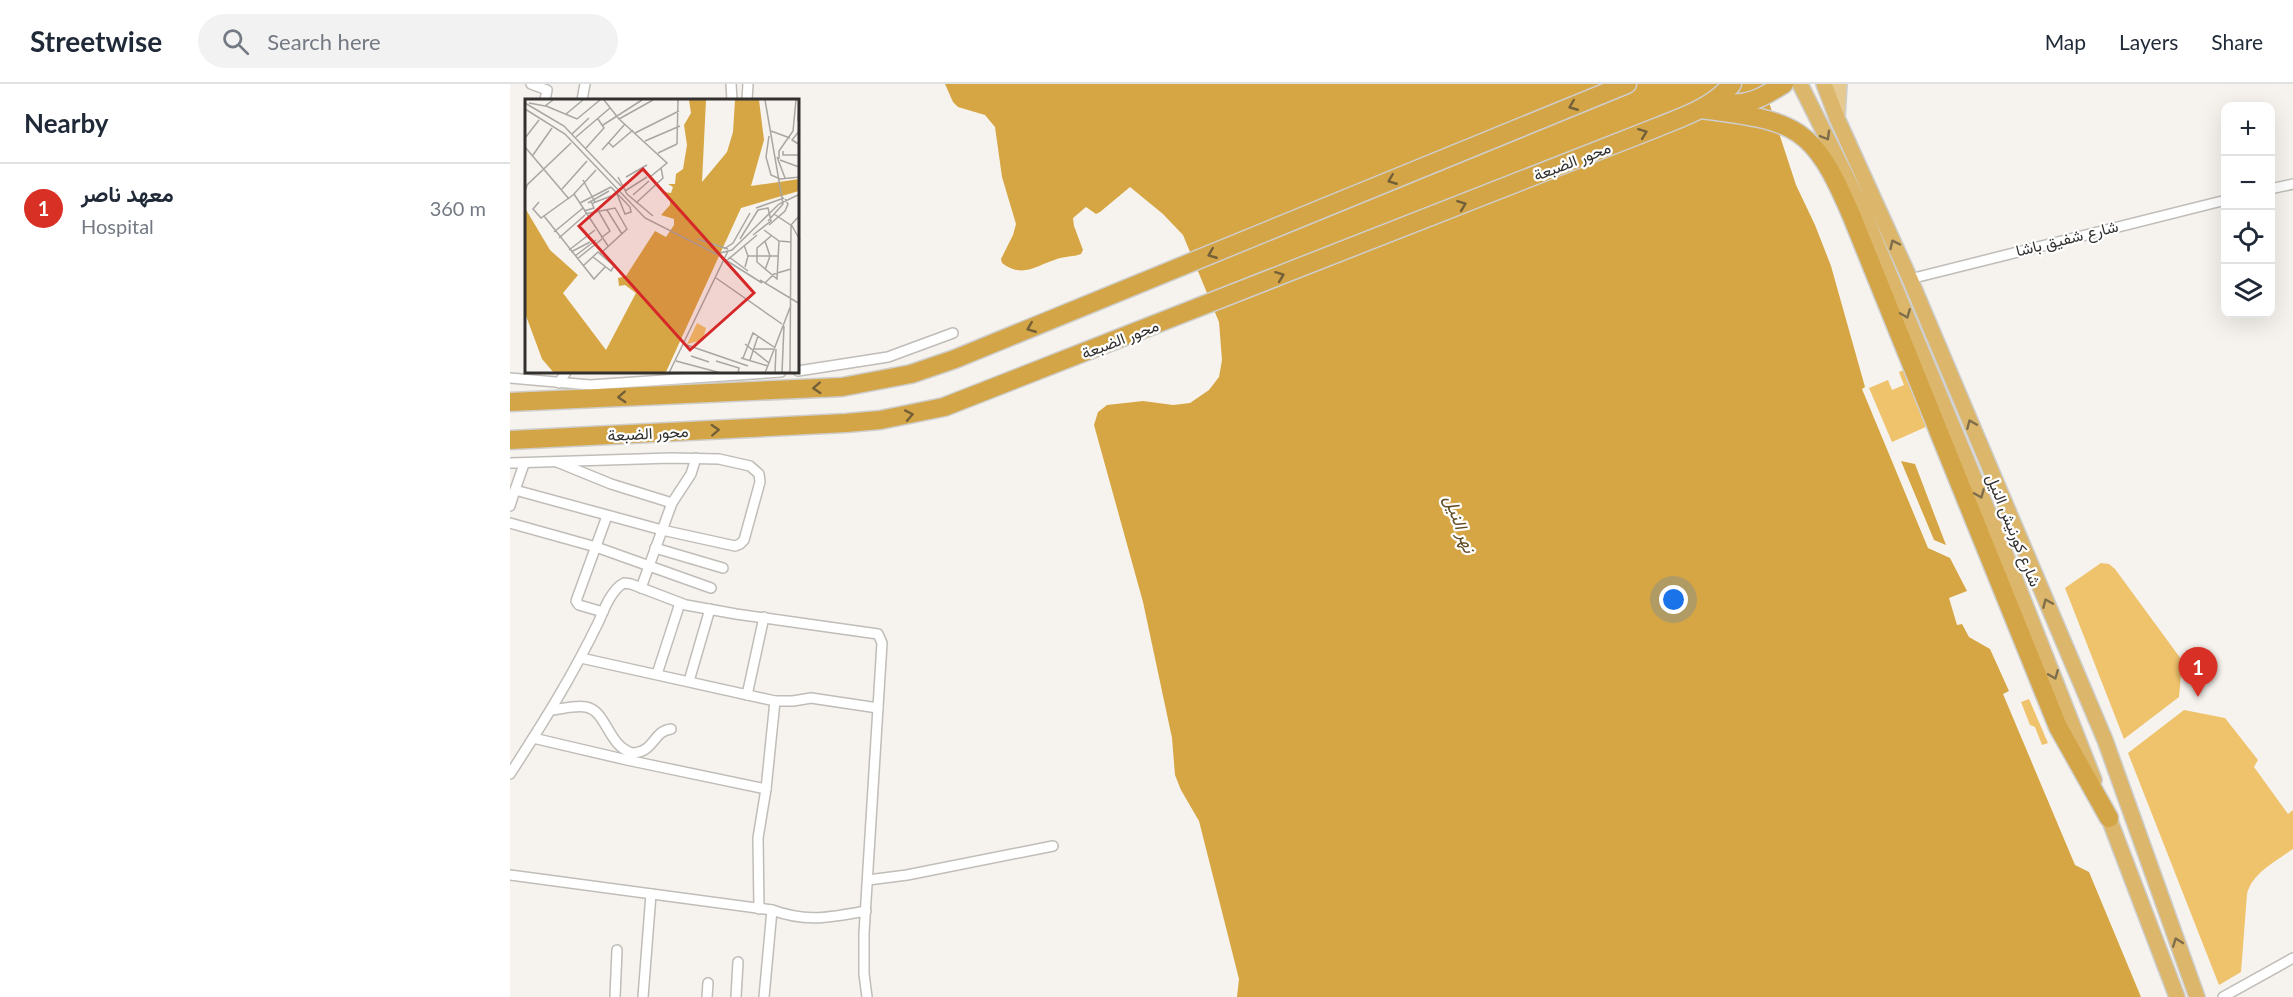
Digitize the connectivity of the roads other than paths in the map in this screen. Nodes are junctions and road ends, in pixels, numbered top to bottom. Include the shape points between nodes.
1 (531, 84) edge
2 (585, 84) edge
3 (731, 84) edge
4 (748, 84) edge
5 (1627, 84) edge
6 (1732, 84) edge
7 (1784, 84) edge
8 (1800, 84) edge
9 (1824, 84) edge
10 (1839, 84) edge
11 (1849, 84) edge
12 (545, 99) edge
13 (582, 99) edge
14 (732, 99) edge
15 (747, 99) edge
16 (1839, 102) junction
17 (1707, 105) junction
18 (1837, 118) junction
19 (2293, 184) edge
20 (2275, 188) edge
21 (2221, 201) edge
22 (1910, 279) junction
23 (953, 333) dead end
24 (800, 371) edge
25 (565, 374) edge
26 (730, 374) edge
27 (510, 378) edge
28 (560, 382) junction
29 (510, 402) edge
30 (510, 440) edge
31 (696, 458) junction
32 (555, 461) junction
33 (510, 463) edge
34 (524, 464) junction
35 (515, 490) junction
36 (672, 503) junction
37 (510, 506) edge
38 (607, 516) junction
39 (510, 523) edge
40 (662, 530) junction
41 (596, 547) junction
42 (655, 548) junction
43 (648, 567) junction
44 (723, 568) dead end
45 (641, 588) junction
46 (711, 588) dead end
47 (680, 603) junction
48 (710, 609) junction
49 (603, 612) junction
50 (764, 617) junction
51 (581, 658) junction
52 (657, 674) junction
53 (689, 681) junction
54 (747, 695) junction
55 (2086, 695) junction
56 (775, 701) junction
57 (2065, 701) junction
58 (878, 708) junction
59 (552, 710) junction
60 (671, 729) dead end
61 (533, 738) junction
62 (2105, 740) junction
63 (2083, 748) junction
64 (510, 774) edge
65 (766, 789) junction
66 (2109, 819) junction
67 (1053, 846) dead end
68 (510, 875) edge
69 (868, 880) junction
70 (651, 894) junction
71 (759, 909) junction
72 (772, 910) junction
73 (866, 910) junction
74 (617, 950) dead end
75 (2293, 958) edge
76 (738, 962) dead end
77 (708, 983) dead end
78 (615, 997) edge
79 (644, 997) edge
80 (707, 997) edge
81 (736, 997) edge
82 (764, 997) edge
83 (867, 997) edge
84 (2177, 997) edge
85 (2197, 997) edge
86 (2223, 997) edge

1 - 12 street via 547,90
2 - 13 street
3 - 14 street
4 - 15 street
5 -> 29 highway via 966,355 911,374 842,387
6 - 17 highway
7 - 17 highway via 1749,102
8 -> 57 highway, شارع كورنيش النيل via 1857,197
9 - 18 highway, شارع كورنيش النيل
10 - 16 main road
11 - 16 main road
16 - 18 main road
30 -> 17 highway, محور الضبعة via 846,423 944,406 1658,128
17 - 66 highway via 1784,124 1809,141 1829,167 2058,727
22 -> 18 highway, شارع كورنيش النيل
19 - 20 street
21 - 22 street, شارع شفيق باشا
55 -> 22 highway, شارع كورنيش النيل
23 - 24 street via 888,357
25 - 28 street
26 - 28 street via 590,385
27 - 28 street
31 - 32 street
31 - 36 street via 691,474
31 - 40 street via 740,463 759,474 744,540 735,546
32 - 34 street
32 - 36 street
33 - 34 street
34 - 35 street
35 - 37 street
35 - 38 street
36 - 40 street
38 - 40 street
38 - 41 street
39 - 41 street
40 - 42 street
41 - 43 street
41 - 49 street via 576,603
42 - 43 street
42 - 44 street
43 - 45 street
43 - 46 street
45 - 47 street
45 - 49 street via 628,582 620,585
47 - 48 street
47 - 52 street
48 - 50 street
48 - 53 street
49 - 51 street
50 - 54 street
50 - 58 street via 878,634 882,643
51 - 52 street
51 - 59 street
52 - 53 street
53 - 54 street
54 - 56 street
55 - 57 highway via 2074,704
55 - 62 highway, شارع كورنيش النيل
56 - 58 street via 811,698
56 - 65 street
57 - 63 highway, شارع كورنيش النيل
58 - 69 street
59 - 60 street via 592,710 617,743 632,753 647,749 662,732
59 - 61 street
61 - 64 street
61 - 65 street
62 - 63 highway via 2089,740
85 -> 62 highway, شارع كورنيش النيل
63 - 66 highway, شارع كورنيش النيل
65 - 71 street via 758,838
66 - 84 highway, شارع كورنيش النيل
67 - 69 street
68 - 70 street
69 - 73 street
70 - 71 street
70 - 79 street
71 - 72 street
72 - 73 street via 801,919
72 - 82 street
73 - 83 street
74 - 78 street
75 - 86 street
76 - 81 street
77 - 80 street

